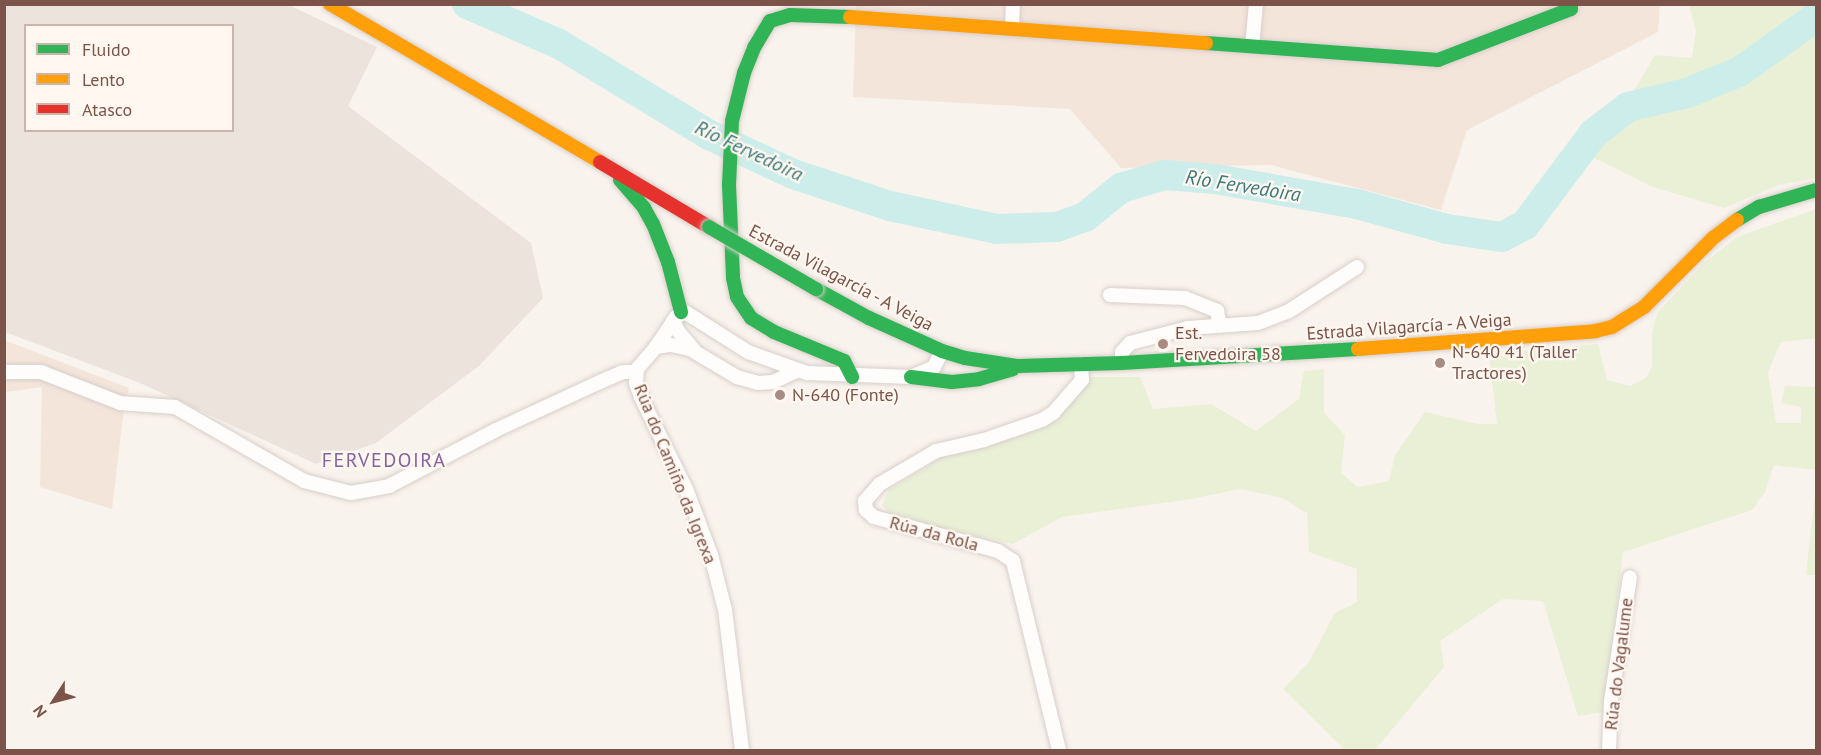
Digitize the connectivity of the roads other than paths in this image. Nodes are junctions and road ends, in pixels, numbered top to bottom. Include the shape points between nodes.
1 (330, 4) edge
2 (1013, 4) edge
3 (1256, 4) edge
4 (1571, 4) edge
5 (1012, 29) junction
6 (1252, 46) junction
7 (593, 156) junction
8 (1816, 190) edge
9 (1357, 267) dead end
10 (1110, 295) dead end
11 (677, 317) junction
12 (1220, 326) junction
13 (656, 347) junction
14 (942, 351) junction
15 (696, 352) junction
16 (1122, 363) junction
17 (1081, 364) junction
18 (1018, 366) junction
19 (797, 371) junction
20 (4, 372) edge
21 (635, 372) junction
22 (852, 376) junction
23 (911, 377) junction
24 (1630, 578) dead end
25 (742, 750) edge
26 (1059, 750) edge
27 (1609, 750) edge

1 - 7 main road, Estrada Vilagarcía - A Veiga
2 - 5 street
3 - 6 street
4 - 6 main road via 1570,9 1438,60
5 - 6 main road
5 - 22 main road via 790,15 770,21 754,48 732,121 729,158 733,278 743,309 751,318 844,362
7 - 11 main road via 645,208 668,262
7 - 14 main road, Estrada Vilagarcía - A Veiga, bridge via 869,318
8 - 16 main road, Estrada Vilagarcía - A Veiga via 1759,207 1733,222 1644,307 1612,327 1425,345
9 - 12 street via 1289,311 1258,322
10 - 12 street via 1185,298 1217,311
11 - 13 street, Rúa do Camiño da Igrexa
11 - 15 street via 678,331
11 - 19 street via 695,316 748,352
12 - 16 street via 1188,328 1130,343 1122,352
13 - 15 street via 682,347
13 - 21 street, Rúa do Camiño da Igrexa
14 - 18 main road, Estrada Vilagarcía - A Veiga
14 - 23 street via 934,367
15 - 19 street via 737,377 758,383 773,382
16 - 17 main road, Estrada Vilagarcía - A Veiga
17 - 18 main road, Estrada Vilagarcía - A Veiga
17 - 26 street, Rúa da Rola via 1079,385 1047,417 984,440 936,451 880,484 865,501 866,510 874,517 998,551 1013,561
18 - 23 main road via 979,379 952,382
19 - 22 street
20 - 21 street via 41,372 120,403 176,407 304,481 351,493 389,486 496,430 623,372
21 - 25 street, Rúa do Camiño da Igrexa via 641,397 686,489 711,555 725,610
22 - 23 street
24 - 27 street, Rúa do Vagalume via 1611,701

